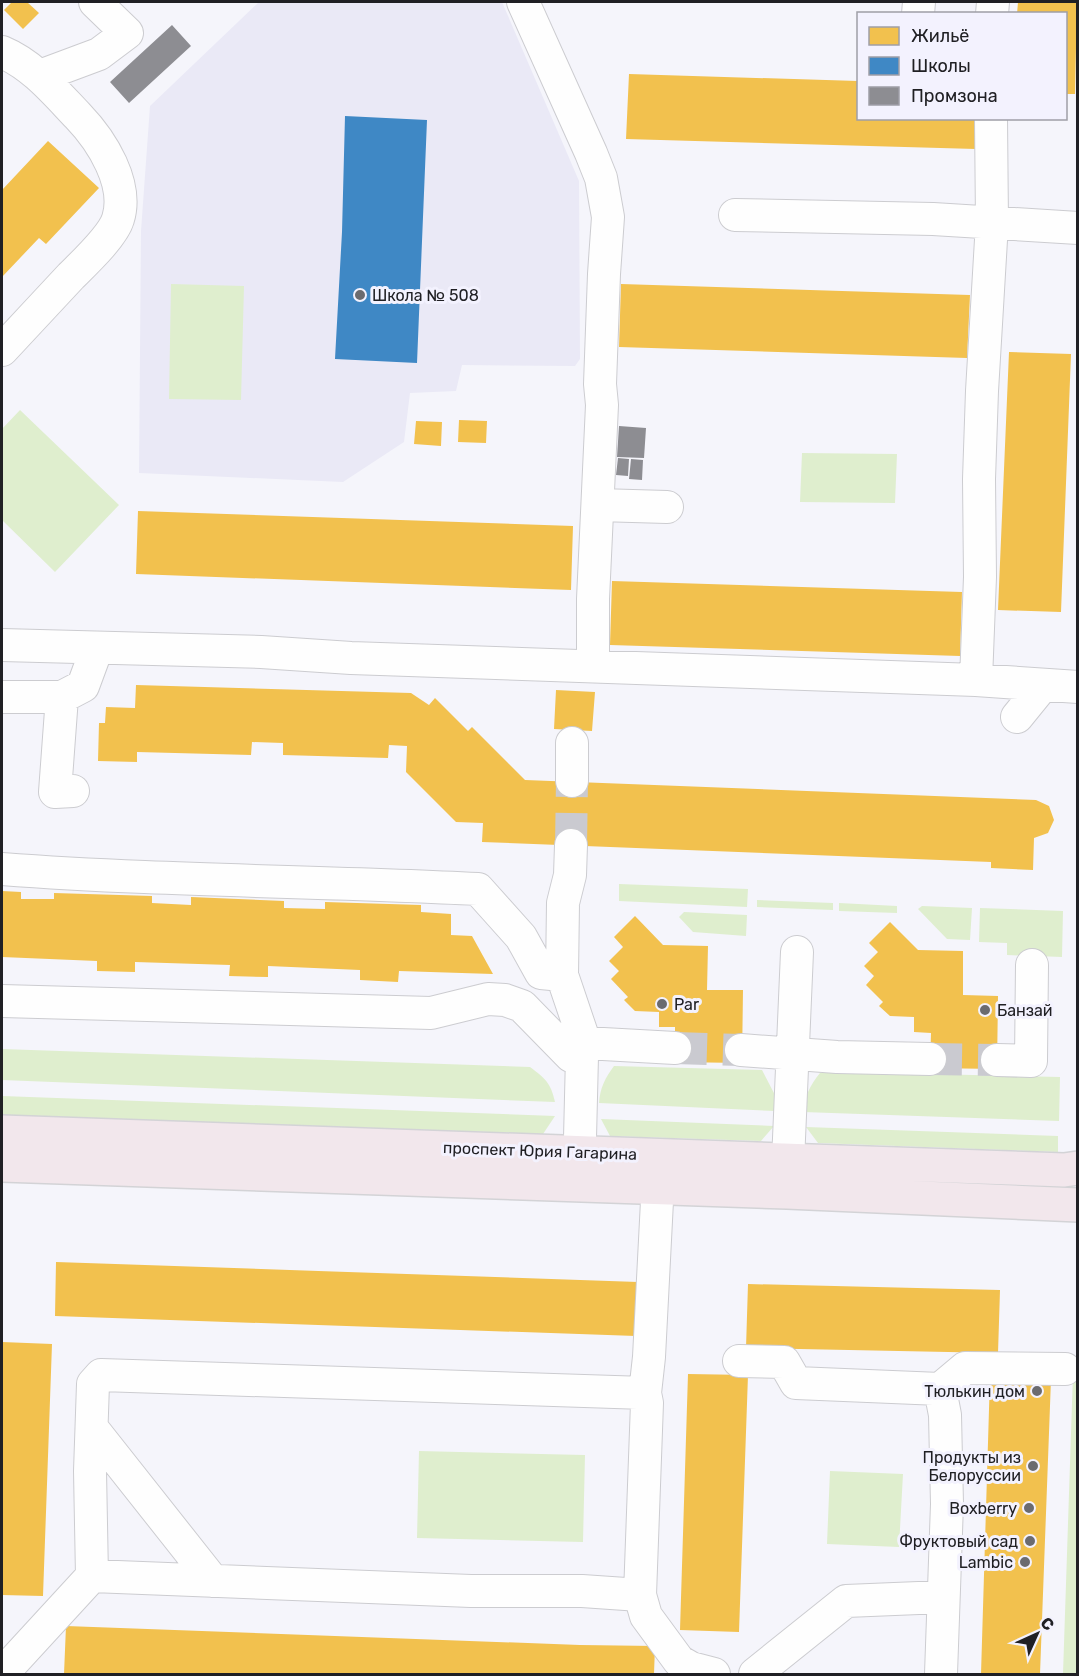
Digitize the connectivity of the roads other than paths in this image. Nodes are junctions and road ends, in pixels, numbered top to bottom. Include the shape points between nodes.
1 (95, 2) edge
2 (523, 2) edge
3 (2, 51) edge
4 (40, 76) junction
5 (991, 120) edge
6 (735, 215) dead end
7 (992, 223) junction
8 (1077, 228) edge
9 (2, 350) edge
10 (598, 505) junction
11 (667, 507) dead end
12 (2, 645) edge
13 (97, 648) junction
14 (593, 666) junction
15 (976, 680) junction
16 (1043, 685) junction
17 (1077, 687) edge
18 (2, 697) edge
19 (62, 697) junction
20 (1017, 717) dead end
21 (572, 743) dead end
22 (572, 782) tunnel mouth
23 (73, 791) dead end
24 (571, 846) tunnel mouth
25 (2, 870) edge
26 (796, 952) dead end
27 (1032, 965) dead end
28 (562, 975) junction
29 (2, 1001) edge
30 (675, 1048) tunnel mouth
31 (583, 1050) junction
32 (741, 1050) tunnel mouth
33 (793, 1053) junction
34 (930, 1059) tunnel mouth
35 (997, 1060) tunnel mouth
36 (2, 1132) edge
37 (580, 1153) junction
38 (660, 1155) junction
39 (789, 1160) junction
40 (2, 1165) edge
41 (1077, 1168) edge
42 (579, 1185) junction
43 (658, 1188) junction
44 (787, 1192) junction
45 (1077, 1205) edge
46 (739, 1360) dead end
47 (1065, 1369) dead end
48 (940, 1389) junction
49 (645, 1393) junction
50 (92, 1428) junction
51 (92, 1576) junction
52 (213, 1581) junction
53 (640, 1595) junction
54 (942, 1597) junction
55 (698, 1672) edge
56 (2, 1674) edge
57 (755, 1674) edge
58 (941, 1674) edge

1 - 4 lane via 127,33 99,54
2 - 10 lane via 588,144 601,178 608,217
3 - 4 lane
4 - 9 lane via 100,144 119,188 120,206 114,228
5 - 7 lane
6 - 7 lane
7 - 8 lane
7 - 15 lane via 982,382
10 - 11 lane
10 - 14 lane
12 - 13 lane
13 - 14 lane
13 - 19 lane via 83,686
14 - 15 lane
15 - 16 lane
16 - 17 lane
16 - 20 lane
18 - 19 lane
19 - 23 lane via 55,792
21 - 22 lane
24 - 28 lane via 570,875 563,903
25 - 28 lane via 478,890 521,937 541,973
26 - 33 lane
27 - 35 lane via 1031,1061
28 - 31 lane
29 - 31 lane via 431,1013 488,999 505,1000 522,1006 571,1056
30 - 31 lane
31 - 37 lane
32 - 33 lane
33 - 34 lane
33 - 39 lane
36 - 37 main road, проспект Юрия Гагарина
37 - 38 main road, проспект Юрия Гагарина
37 - 42 lane
38 - 39 main road, проспект Юрия Гагарина
38 - 43 lane
39 - 41 main road, проспект Юрия Гагарина
39 - 44 lane
40 - 42 main road, проспект Юрия Гагарина
42 - 43 main road, проспект Юрия Гагарина
43 - 44 main road, проспект Юрия Гагарина
43 - 49 lane
44 - 45 main road, проспект Юрия Гагарина
46 - 48 lane via 784,1362 796,1383
47 - 48 lane via 965,1368
48 - 54 lane via 945,1415 947,1504
49 - 50 lane via 100,1375 93,1384
49 - 53 lane
50 - 51 lane
50 - 52 lane
51 - 52 lane
51 - 56 lane
52 - 53 lane
53 - 55 lane via 646,1616 679,1661
54 - 57 lane via 846,1601
54 - 58 lane

